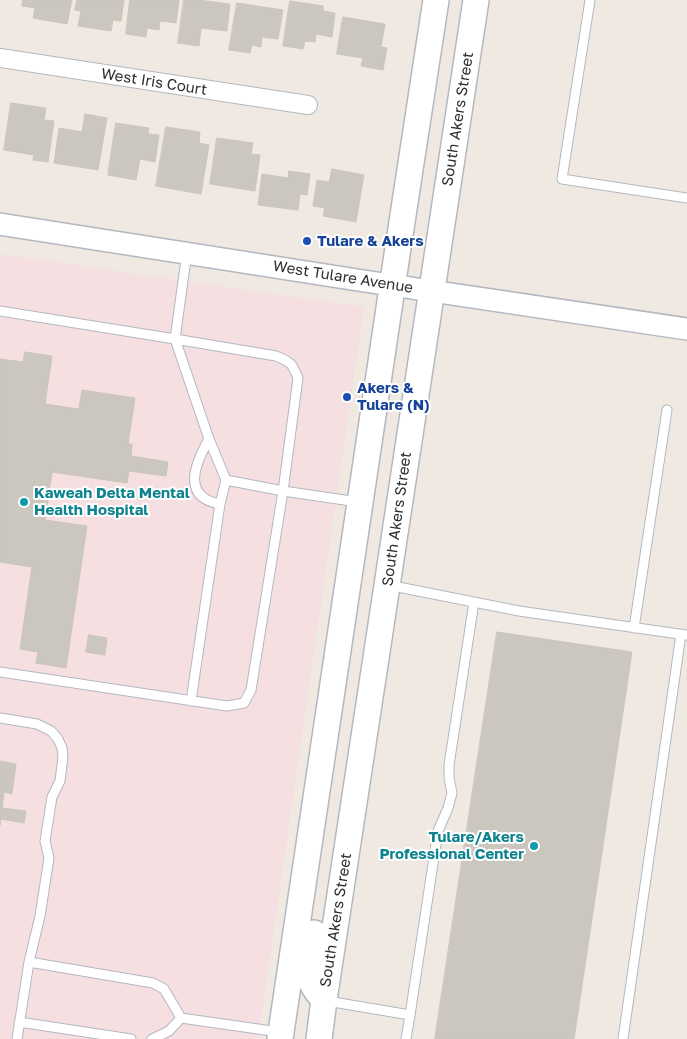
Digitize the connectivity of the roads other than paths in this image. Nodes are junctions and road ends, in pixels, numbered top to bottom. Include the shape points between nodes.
1 (436, 0) edge
2 (476, 0) edge
3 (590, 0) edge
4 (0, 58) edge
5 (308, 105) dead end
6 (687, 198) edge
7 (0, 224) edge
8 (187, 252) junction
9 (393, 285) junction
10 (431, 290) junction
11 (0, 312) edge
12 (687, 329) edge
13 (175, 339) junction
14 (667, 410) dead end
15 (209, 439) junction
16 (226, 480) junction
17 (284, 491) junction
18 (360, 502) junction
19 (220, 504) junction
20 (388, 585) junction
21 (474, 602) junction
22 (634, 628) junction
23 (684, 635) edge
24 (0, 672) edge
25 (191, 701) junction
26 (330, 711) junction
27 (0, 718) edge
28 (29, 962) junction
29 (324, 1000) junction
30 (410, 1015) junction
31 (181, 1018) junction
32 (19, 1022) junction
33 (281, 1036) edge
34 (17, 1039) edge
35 (131, 1039) edge
36 (152, 1039) edge
37 (319, 1039) edge
38 (406, 1039) edge
39 (623, 1039) edge

1 - 9 main road
2 - 10 main road, South Akers Street
3 - 6 lane via 562,179
4 - 5 street, West Iris Court
7 - 8 street, West Tulare Avenue
8 - 9 street, West Tulare Avenue
8 - 13 lane
9 - 10 street, West Tulare Avenue
9 - 18 main road
10 - 12 street, West Tulare Avenue
10 - 20 main road, South Akers Street
11 - 13 lane
13 - 15 lane
13 - 17 lane via 276,356 292,365 298,378
14 - 22 lane
15 - 16 lane
15 - 19 lane via 196,465 194,482 204,498
16 - 17 lane
16 - 19 lane
17 - 18 lane
17 - 25 lane via 251,690 244,703 227,706
18 - 26 main road
19 - 25 lane
20 - 21 lane
20 - 29 main road, South Akers Street
21 - 22 lane
21 - 30 lane via 449,765 452,793 438,831
22 - 23 lane
23 - 39 lane
24 - 25 lane
26 - 29 main road via 342,742 309,970 315,990
26 - 33 main road
27 - 28 lane via 38,724 51,730 62,748 60,781 52,797 45,841 49,858
28 - 31 lane via 153,983 164,990
28 - 32 lane
29 - 30 lane
29 - 37 main road, South Akers Street
30 - 38 lane
31 - 33 lane
31 - 36 lane via 169,1031
32 - 34 lane
32 - 35 lane

